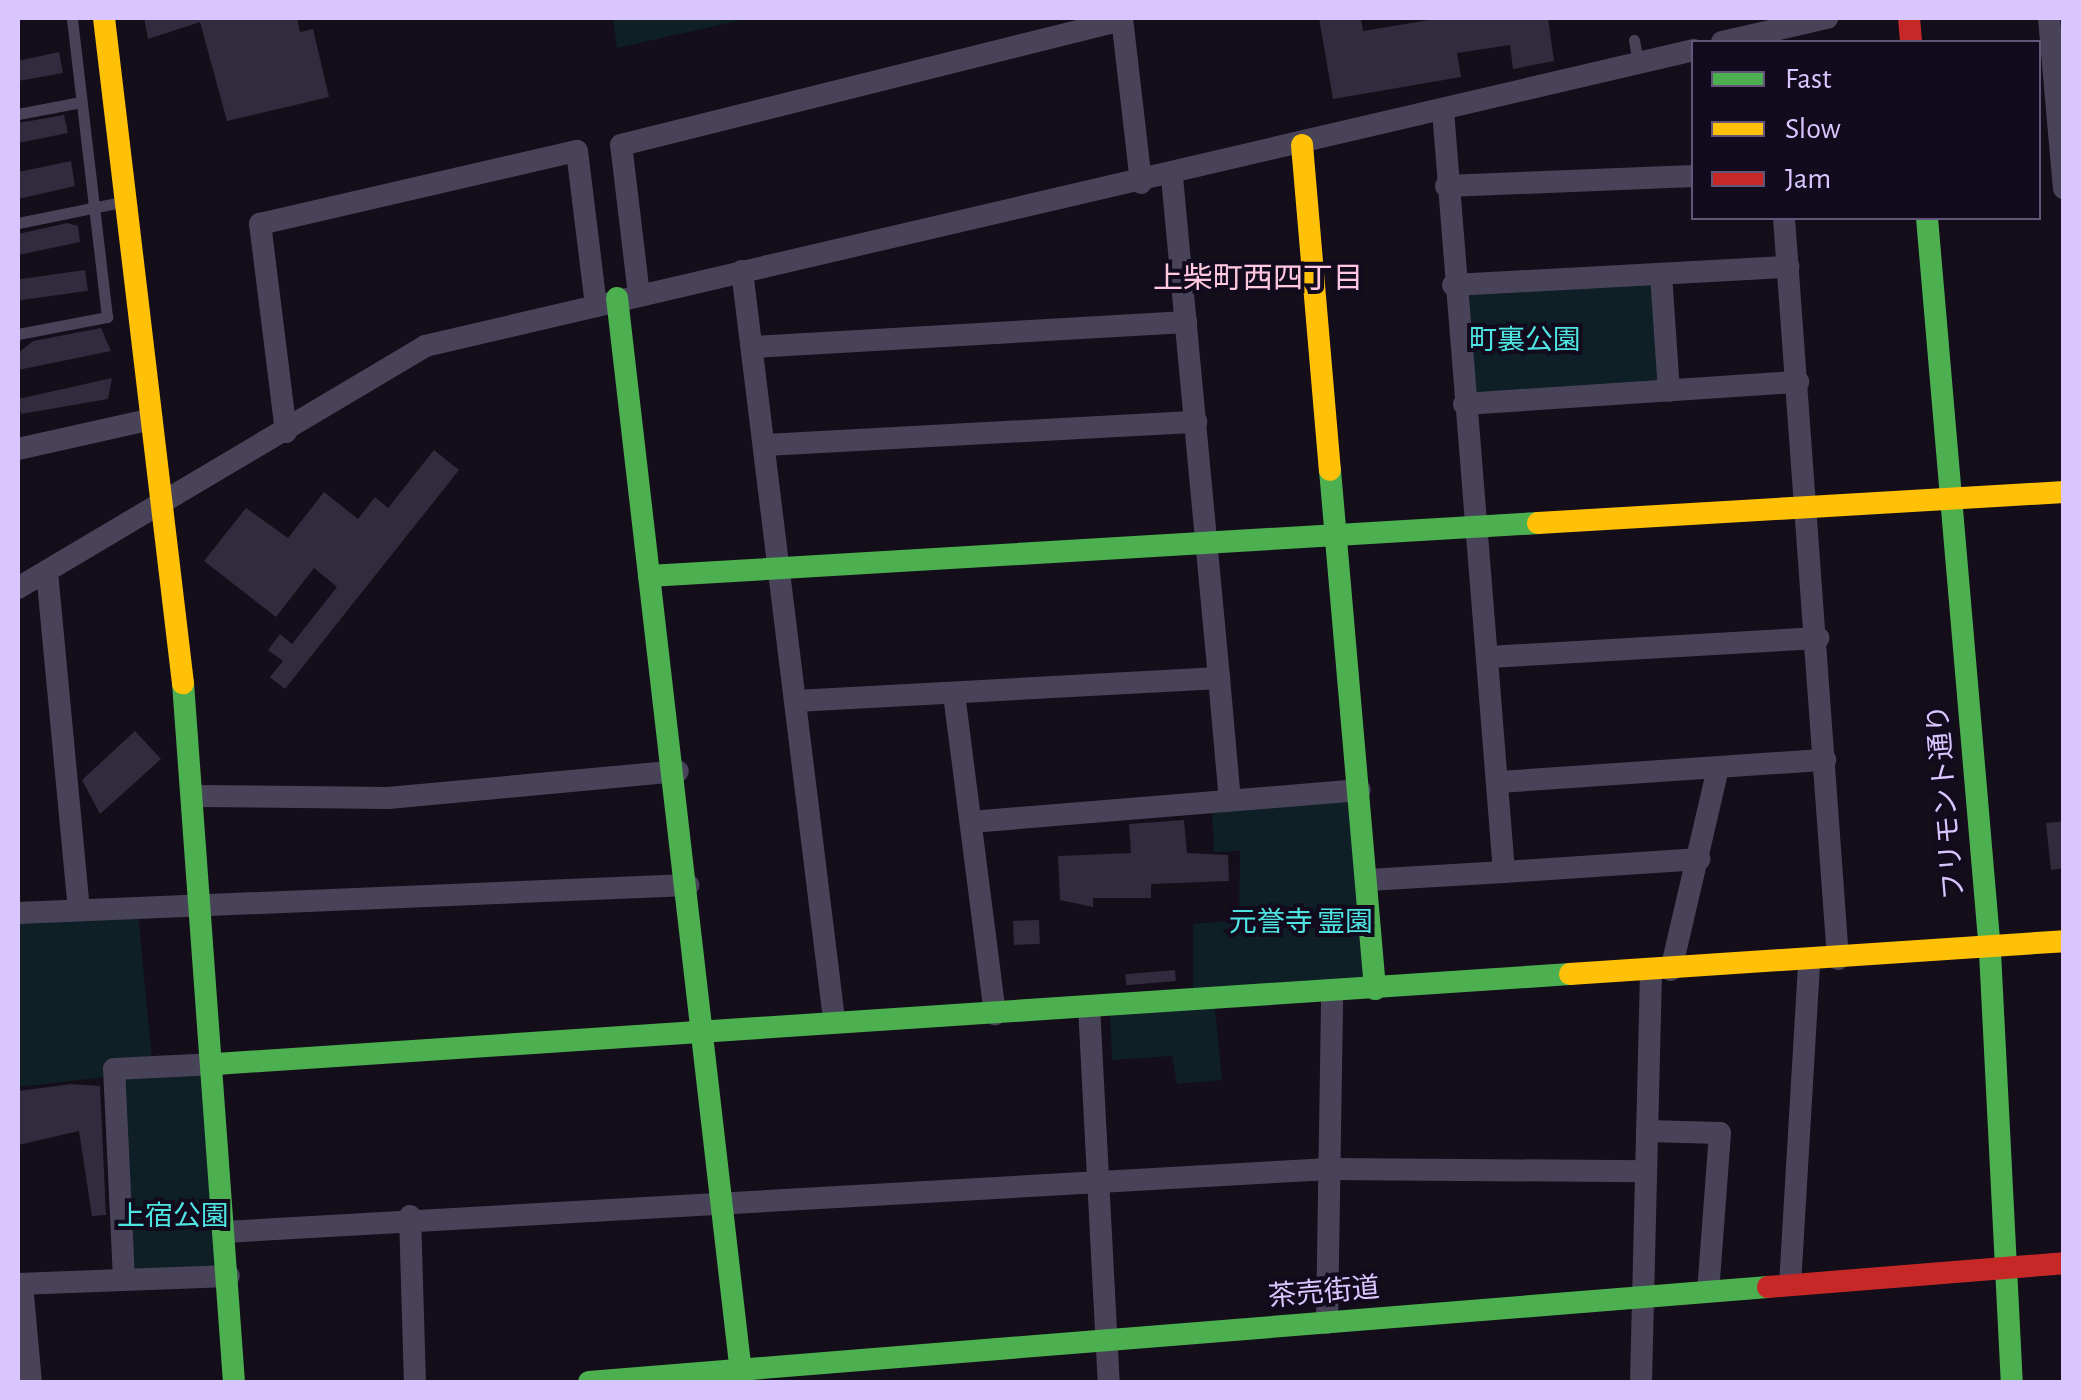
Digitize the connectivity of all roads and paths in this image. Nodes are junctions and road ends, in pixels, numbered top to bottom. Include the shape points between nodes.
1 (72, 18) edge
2 (104, 18) edge
3 (1827, 18) edge
4 (2049, 18) edge
5 (1122, 19) edge
6 (1768, 37) edge
7 (1740, 40) edge
8 (1691, 50) edge
9 (81, 102) junction
10 (1443, 110) junction
11 (18, 114) edge
12 (1302, 146) junction
13 (1691, 176) edge
14 (1172, 177) junction
15 (1140, 183) junction
16 (1446, 186) junction
17 (2064, 188) edge
18 (126, 201) junction
19 (94, 208) junction
20 (1784, 220) edge
21 (1927, 220) edge
22 (18, 224) edge
23 (1788, 267) junction
24 (742, 271) junction
25 (1662, 274) junction
26 (1453, 286) junction
27 (618, 300) junction
28 (1186, 322) junction
29 (18, 334) edge
30 (753, 348) junction
31 (1798, 382) junction
32 (1669, 391) junction
33 (1464, 404) junction
34 (152, 419) junction
35 (1196, 422) junction
36 (286, 432) junction
37 (766, 445) junction
38 (18, 449) edge
39 (2064, 492) edge
40 (1952, 501) junction
41 (163, 508) junction
42 (1810, 512) junction
43 (1477, 529) junction
44 (1340, 535) junction
45 (1207, 542) junction
46 (47, 572) junction
47 (779, 572) junction
48 (649, 576) junction
49 (18, 588) edge
50 (1818, 638) junction
51 (1489, 657) junction
52 (1219, 678) junction
53 (954, 694) junction
54 (796, 701) junction
55 (1826, 760) junction
56 (1718, 768) junction
57 (678, 771) junction
58 (1499, 782) junction
59 (1360, 790) junction
60 (197, 796) junction
61 (1230, 801) junction
62 (971, 822) junction
63 (1700, 859) junction
64 (1504, 872) junction
65 (1368, 880) junction
66 (688, 885) junction
67 (198, 902) junction
68 (79, 910) junction
69 (18, 913) edge
70 (2064, 941) edge
71 (1990, 952) junction
72 (1838, 959) junction
73 (1809, 961) junction
74 (1661, 971) junction
75 (1376, 989) junction
76 (1332, 992) junction
77 (1088, 1006) junction
78 (995, 1014) junction
79 (834, 1019) junction
80 (699, 1033) junction
81 (216, 1064) junction
82 (1647, 1131) junction
83 (1330, 1169) junction
84 (1646, 1171) junction
85 (1100, 1180) junction
86 (720, 1208) junction
87 (410, 1216) junction
88 (225, 1232) junction
89 (2064, 1263) edge
90 (2006, 1267) junction
91 (229, 1276) junction
92 (124, 1279) junction
93 (20, 1284) edge
94 (1790, 1285) junction
95 (1708, 1291) junction
96 (1642, 1296) junction
97 (1327, 1323) junction
98 (1108, 1341) junction
99 (741, 1377) edge
100 (31, 1382) edge
101 (234, 1382) edge
102 (415, 1382) edge
103 (588, 1382) edge
104 (1110, 1382) edge
105 (1641, 1382) edge
106 (2012, 1382) edge

1 - 9 lane
2 - 18 street
3 - 6 street
4 - 17 street
5 - 15 street
5 - 27 street via 621,145
6 - 7 street
8 - 10 street via 1636,52
9 - 11 lane
9 - 19 lane
10 - 12 street
10 - 16 street
12 - 14 street
12 - 44 street
13 - 16 street
14 - 15 street
14 - 28 street
15 - 24 street
16 - 26 street
18 - 19 lane
18 - 34 street
19 - 22 lane
19 - 29 lane via 107,317
20 - 23 street
21 - 40 street, フリモント通り
23 - 25 street
23 - 31 street
24 - 27 street
24 - 30 street
25 - 26 street
25 - 32 street
26 - 33 street
27 - 36 street via 425,346
27 - 36 street via 577,151 260,224
27 - 48 street
28 - 30 street
28 - 35 street
30 - 37 street
31 - 32 street
31 - 42 street
32 - 33 street
33 - 43 street
34 - 38 street
34 - 41 street
35 - 37 street
35 - 45 street
36 - 41 street
37 - 47 street
39 - 40 street
40 - 42 street
40 - 71 street, フリモント通り
41 - 46 street
41 - 60 street
42 - 43 street
42 - 50 street
43 - 44 street
43 - 51 street
44 - 45 street
44 - 59 street
45 - 47 street
45 - 52 street
46 - 49 street
46 - 68 street
47 - 48 street
47 - 54 street
48 - 57 street
50 - 51 street
50 - 55 street
51 - 58 street
52 - 53 street
52 - 61 street
53 - 54 street
53 - 62 street
54 - 79 street
55 - 56 street
55 - 72 street
56 - 58 street
56 - 63 street
57 - 60 street via 388,798
57 - 66 street
58 - 64 street
59 - 61 street
59 - 65 street
60 - 67 street
61 - 62 street
62 - 78 street
63 - 64 street
63 - 74 street
64 - 65 street
65 - 75 street
66 - 67 street
66 - 80 street
67 - 68 street
67 - 81 street
68 - 69 street
70 - 71 street
71 - 72 street
71 - 90 street, フリモント通り
72 - 73 street
73 - 74 street
73 - 94 street
74 - 75 street
74 - 82 street
75 - 76 street
76 - 77 street
76 - 83 street
77 - 78 street
77 - 85 street
78 - 79 street
79 - 80 street
80 - 81 street
80 - 86 street
81 - 88 street
81 - 92 street via 114,1069
82 - 84 street
82 - 95 street via 1720,1133
83 - 84 street
83 - 85 street
83 - 97 street
84 - 96 street
85 - 86 street
85 - 98 street
86 - 87 street
86 - 99 street
87 - 88 street
87 - 102 street
88 - 91 street
89 - 90 street, 茶売街道
90 - 94 street, 茶売街道
90 - 106 street, フリモント通り
91 - 92 street
91 - 101 street
92 - 93 street
93 - 100 street
94 - 95 street, 茶売街道
95 - 96 street, 茶売街道
96 - 97 street, 茶売街道
96 - 105 street
97 - 98 street, 茶売街道
98 - 99 street, 茶売街道
98 - 104 street
99 - 103 street, 茶売街道

